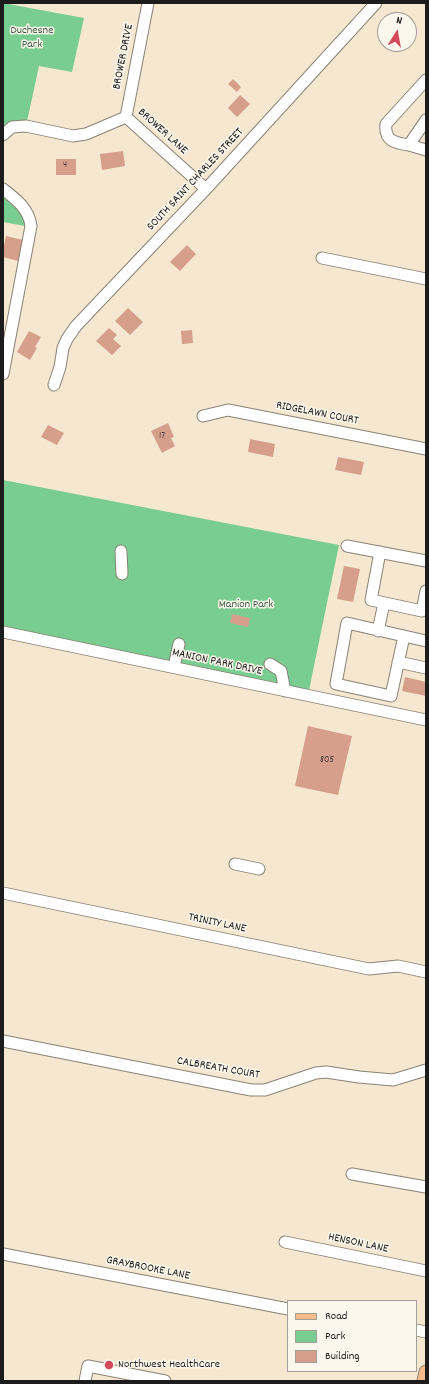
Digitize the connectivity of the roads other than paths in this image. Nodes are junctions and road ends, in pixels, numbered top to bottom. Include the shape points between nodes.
1 (148, 3) edge
2 (376, 3) edge
3 (426, 80) edge
4 (126, 117) junction
5 (426, 120) edge
6 (3, 135) edge
7 (409, 144) junction
8 (426, 150) edge
9 (3, 189) edge
10 (206, 189) junction
11 (322, 258) dead end
12 (426, 279) edge
13 (3, 374) edge
14 (54, 385) dead end
15 (203, 416) dead end
16 (426, 449) edge
17 (347, 546) dead end
18 (121, 551) dead end
19 (380, 552) junction
20 (426, 561) edge
21 (122, 574) dead end
22 (426, 591) edge
23 (384, 603) junction
24 (424, 612) edge
25 (378, 630) junction
26 (3, 632) edge
27 (404, 636) junction
28 (426, 641) edge
29 (179, 644) dead end
30 (398, 662) junction
31 (270, 664) dead end
32 (174, 667) junction
33 (426, 668) edge
34 (285, 690) junction
35 (365, 690) junction
36 (361, 707) junction
37 (426, 720) edge
38 (234, 864) dead end
39 (259, 869) dead end
40 (3, 893) edge
41 (426, 972) edge
42 (3, 1041) edge
43 (426, 1070) edge
44 (352, 1174) dead end
45 (426, 1187) edge
46 (285, 1242) dead end
47 (3, 1254) edge
48 (426, 1271) edge
49 (287, 1309) edge
50 (426, 1372) edge
51 (113, 1376) edge
52 (85, 1381) edge
53 (165, 1381) edge
54 (424, 1381) edge

1 - 4 street, BROWER DRIVE
2 - 10 street, SOUTH SAINT CHARLES STREET
3 - 7 street via 386,124 385,132 390,139
4 - 6 street, BROWER LANE via 86,134 73,136 26,126 12,127
4 - 10 street, BROWER LANE
5 - 7 street
7 - 8 street
9 - 13 street via 28,212 31,226
10 - 14 street, SOUTH SAINT CHARLES STREET via 76,326 63,348
11 - 12 street
15 - 16 street, RIDGELAWN COURT via 228,410
17 - 19 street
18 - 21 street
19 - 20 street
19 - 23 street via 371,600
22 - 24 street
23 - 24 street
23 - 25 street
25 - 27 street
25 - 35 street via 347,623 336,684
26 - 32 street, MANION PARK DRIVE
27 - 28 street
27 - 30 street
29 - 32 street
30 - 33 street
30 - 35 street via 391,696
31 - 34 street via 281,671
32 - 34 street, MANION PARK DRIVE
34 - 36 street, MANION PARK DRIVE
35 - 36 street
36 - 37 street, MANION PARK DRIVE
38 - 39 street
40 - 41 street, TRINITY LANE via 369,969 398,966
42 - 43 street, CALBREATH COURT via 251,1090 265,1090 316,1073 393,1080
44 - 45 street
46 - 48 street, HENSON LANE
47 - 49 street, GRAYBROOKE LANE
50 - 54 main road
51 - 52 street via 88,1366
51 - 53 street

